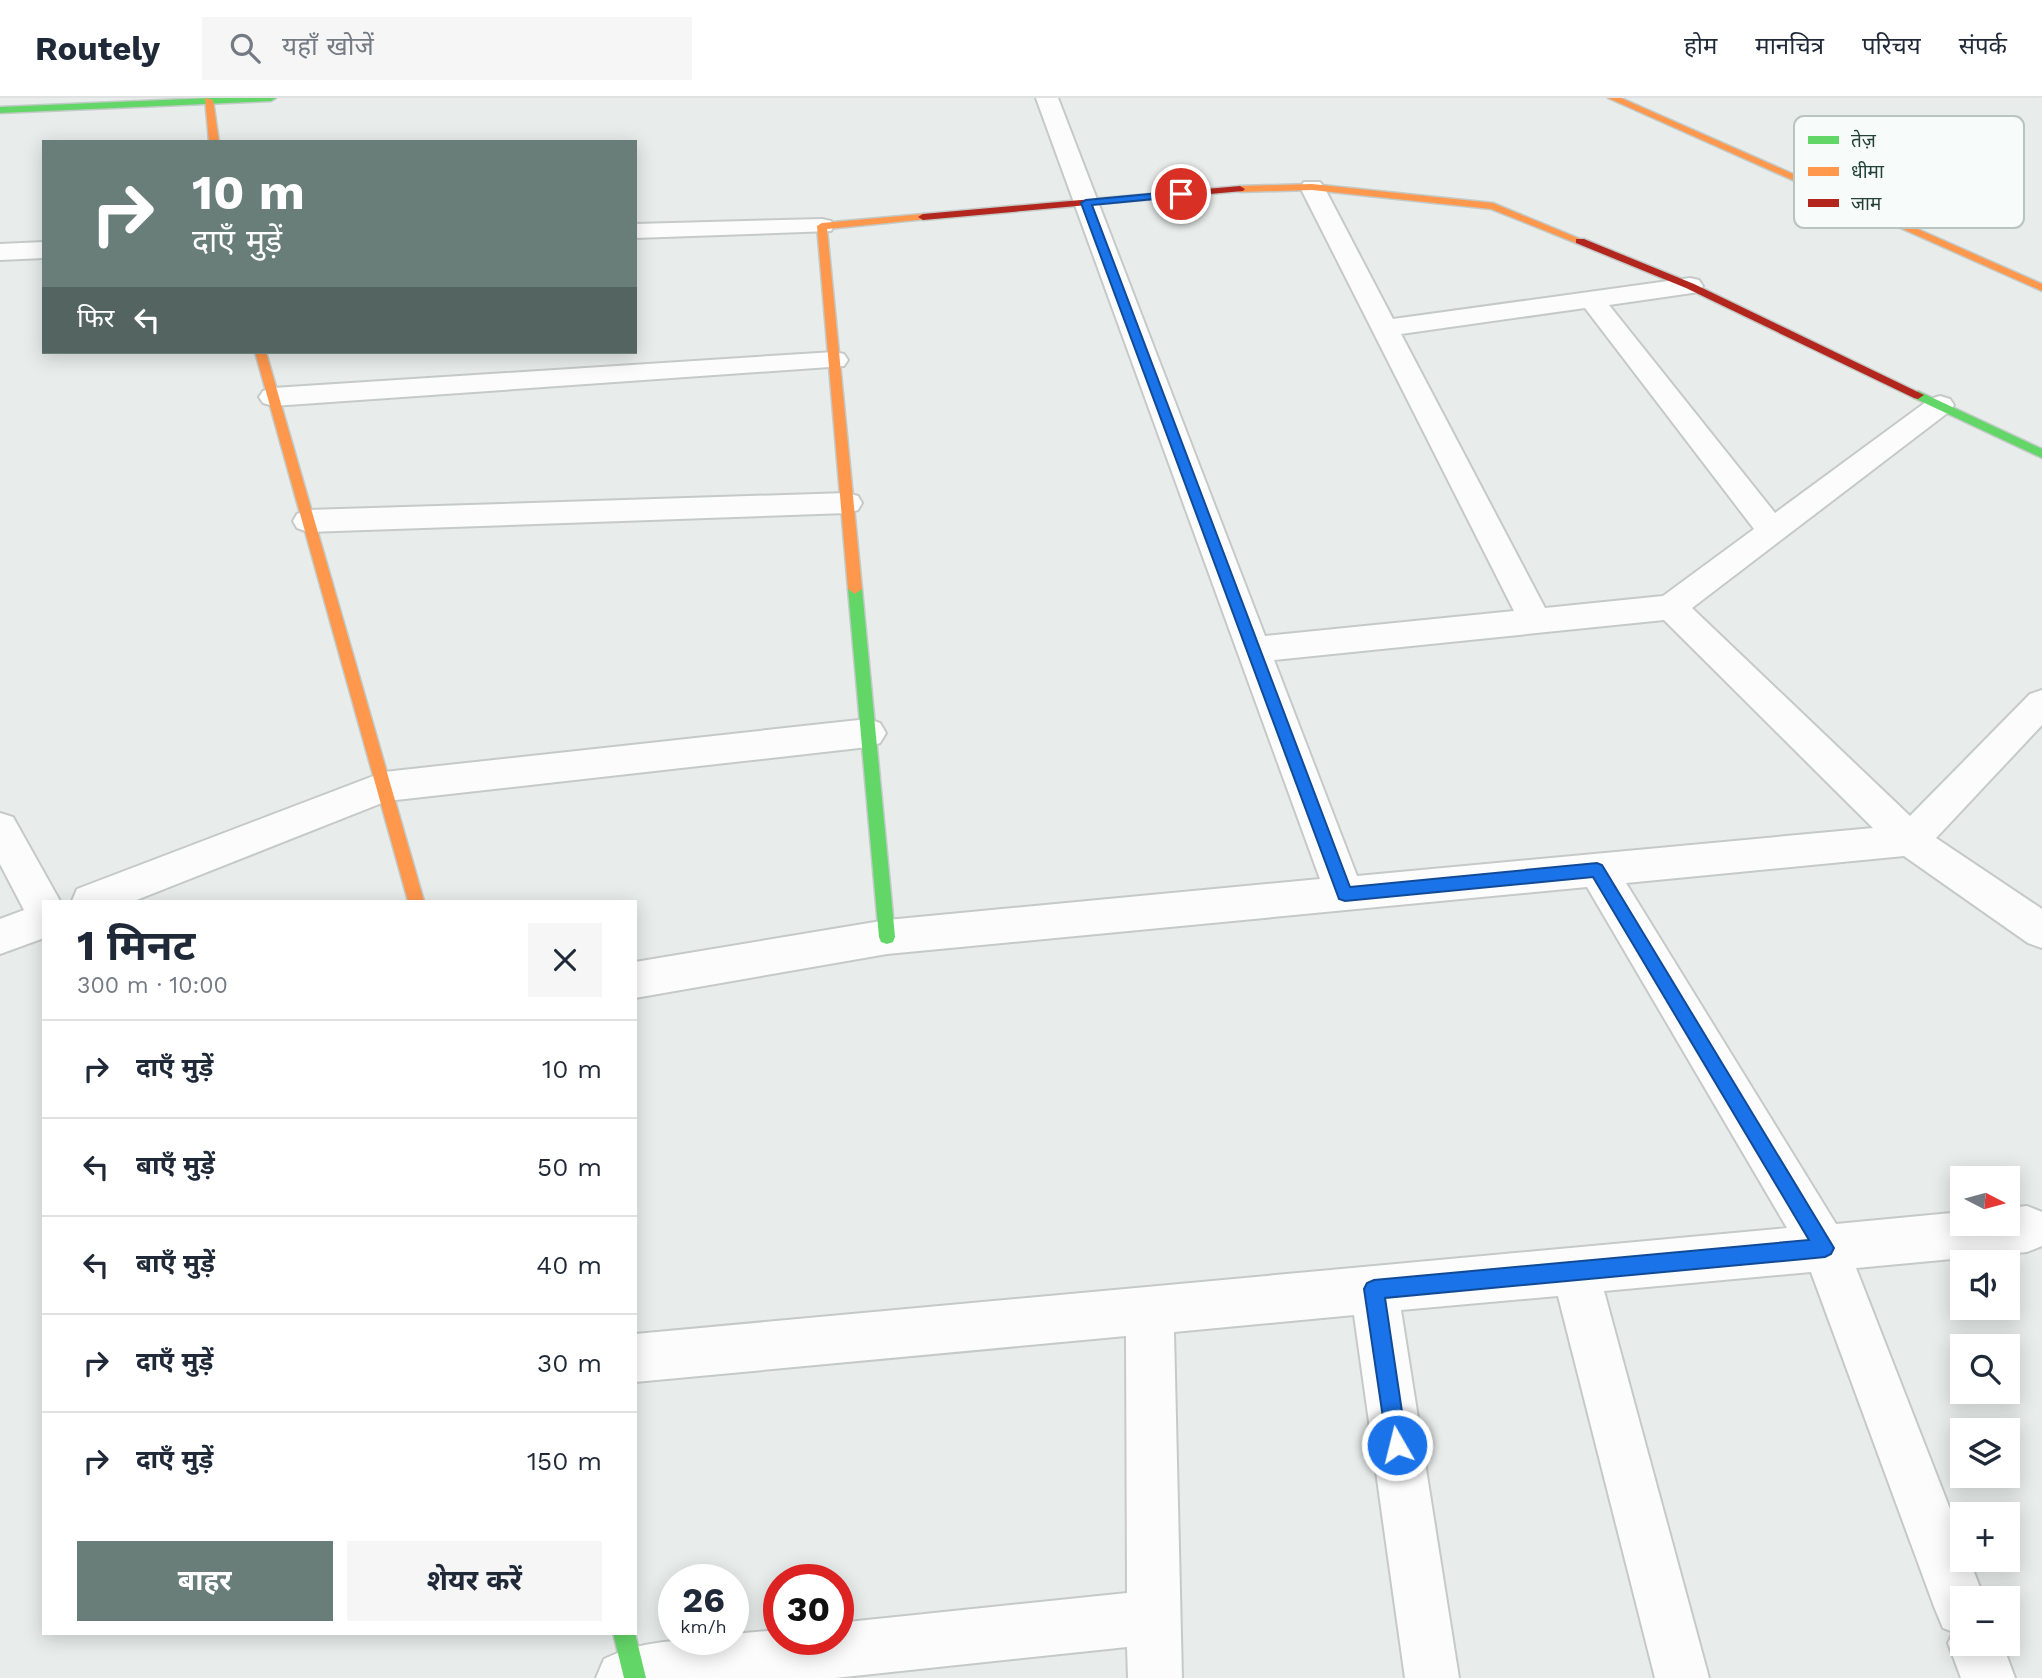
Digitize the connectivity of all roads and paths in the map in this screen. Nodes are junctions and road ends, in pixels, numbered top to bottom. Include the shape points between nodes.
1 (271, 98) edge
2 (1047, 98) edge
3 (1614, 98) edge
4 (208, 100) junction
5 (0, 110) edge
6 (214, 140) edge
7 (1794, 178) edge
8 (1312, 187) junction
9 (1086, 203) junction
10 (822, 226) junction
11 (1907, 228) edge
12 (637, 231) edge
13 (42, 250) edge
14 (0, 252) edge
15 (1690, 286) junction
16 (2042, 288) edge
17 (1591, 299) junction
18 (1385, 328) junction
19 (261, 354) edge
20 (834, 360) junction
21 (273, 397) junction
22 (1940, 405) junction
23 (2042, 454) edge
24 (847, 503) junction
25 (307, 520) junction
26 (1772, 531) junction
27 (1671, 607) junction
28 (1535, 621) junction
29 (1254, 650) junction
30 (2042, 703) edge
31 (868, 733) junction
32 (384, 787) junction
33 (0, 828) edge
34 (1910, 840) junction
35 (1597, 870) junction
36 (1345, 894) junction
37 (93, 900) edge
38 (416, 900) edge
39 (42, 905) edge
40 (42, 921) edge
41 (2042, 931) edge
42 (0, 937) edge
43 (887, 937) junction
44 (637, 980) edge
45 (2037, 1228) edge
46 (1825, 1248) junction
47 (1575, 1271) junction
48 (1374, 1289) junction
49 (1150, 1310) junction
50 (637, 1358) edge
51 (1953, 1586) edge
52 (1154, 1617) junction
53 (1980, 1656) edge
54 (629, 1665) edge
55 (1154, 1678) edge
56 (1432, 1678) edge
57 (1682, 1678) edge
58 (1988, 1678) edge

1 - 4 street
2 - 9 street
3 - 7 street
4 - 5 street
4 - 6 street
8 - 9 street
8 - 15 street via 1493,206
8 - 18 street
9 - 10 street
9 - 29 street
10 - 12 street
10 - 20 street
11 - 16 street
13 - 14 street
15 - 17 street
15 - 22 street
17 - 18 street
17 - 26 street
18 - 28 street
19 - 21 street
20 - 21 street
20 - 24 street
21 - 25 street
22 - 23 street
22 - 26 street
24 - 25 street
24 - 31 street
25 - 32 street
26 - 27 street
27 - 28 street
27 - 34 street
28 - 29 street
29 - 36 street
30 - 34 street
31 - 32 street
31 - 43 street
32 - 37 street
32 - 38 street
33 - 39 street
34 - 35 street
34 - 41 street
35 - 36 street
35 - 46 street
36 - 43 street
40 - 42 street
43 - 44 street
45 - 46 street
46 - 47 street
46 - 51 street
47 - 48 street
47 - 57 street
48 - 49 street
48 - 56 street
49 - 50 street
49 - 52 street
52 - 54 street
52 - 55 street
53 - 58 street

